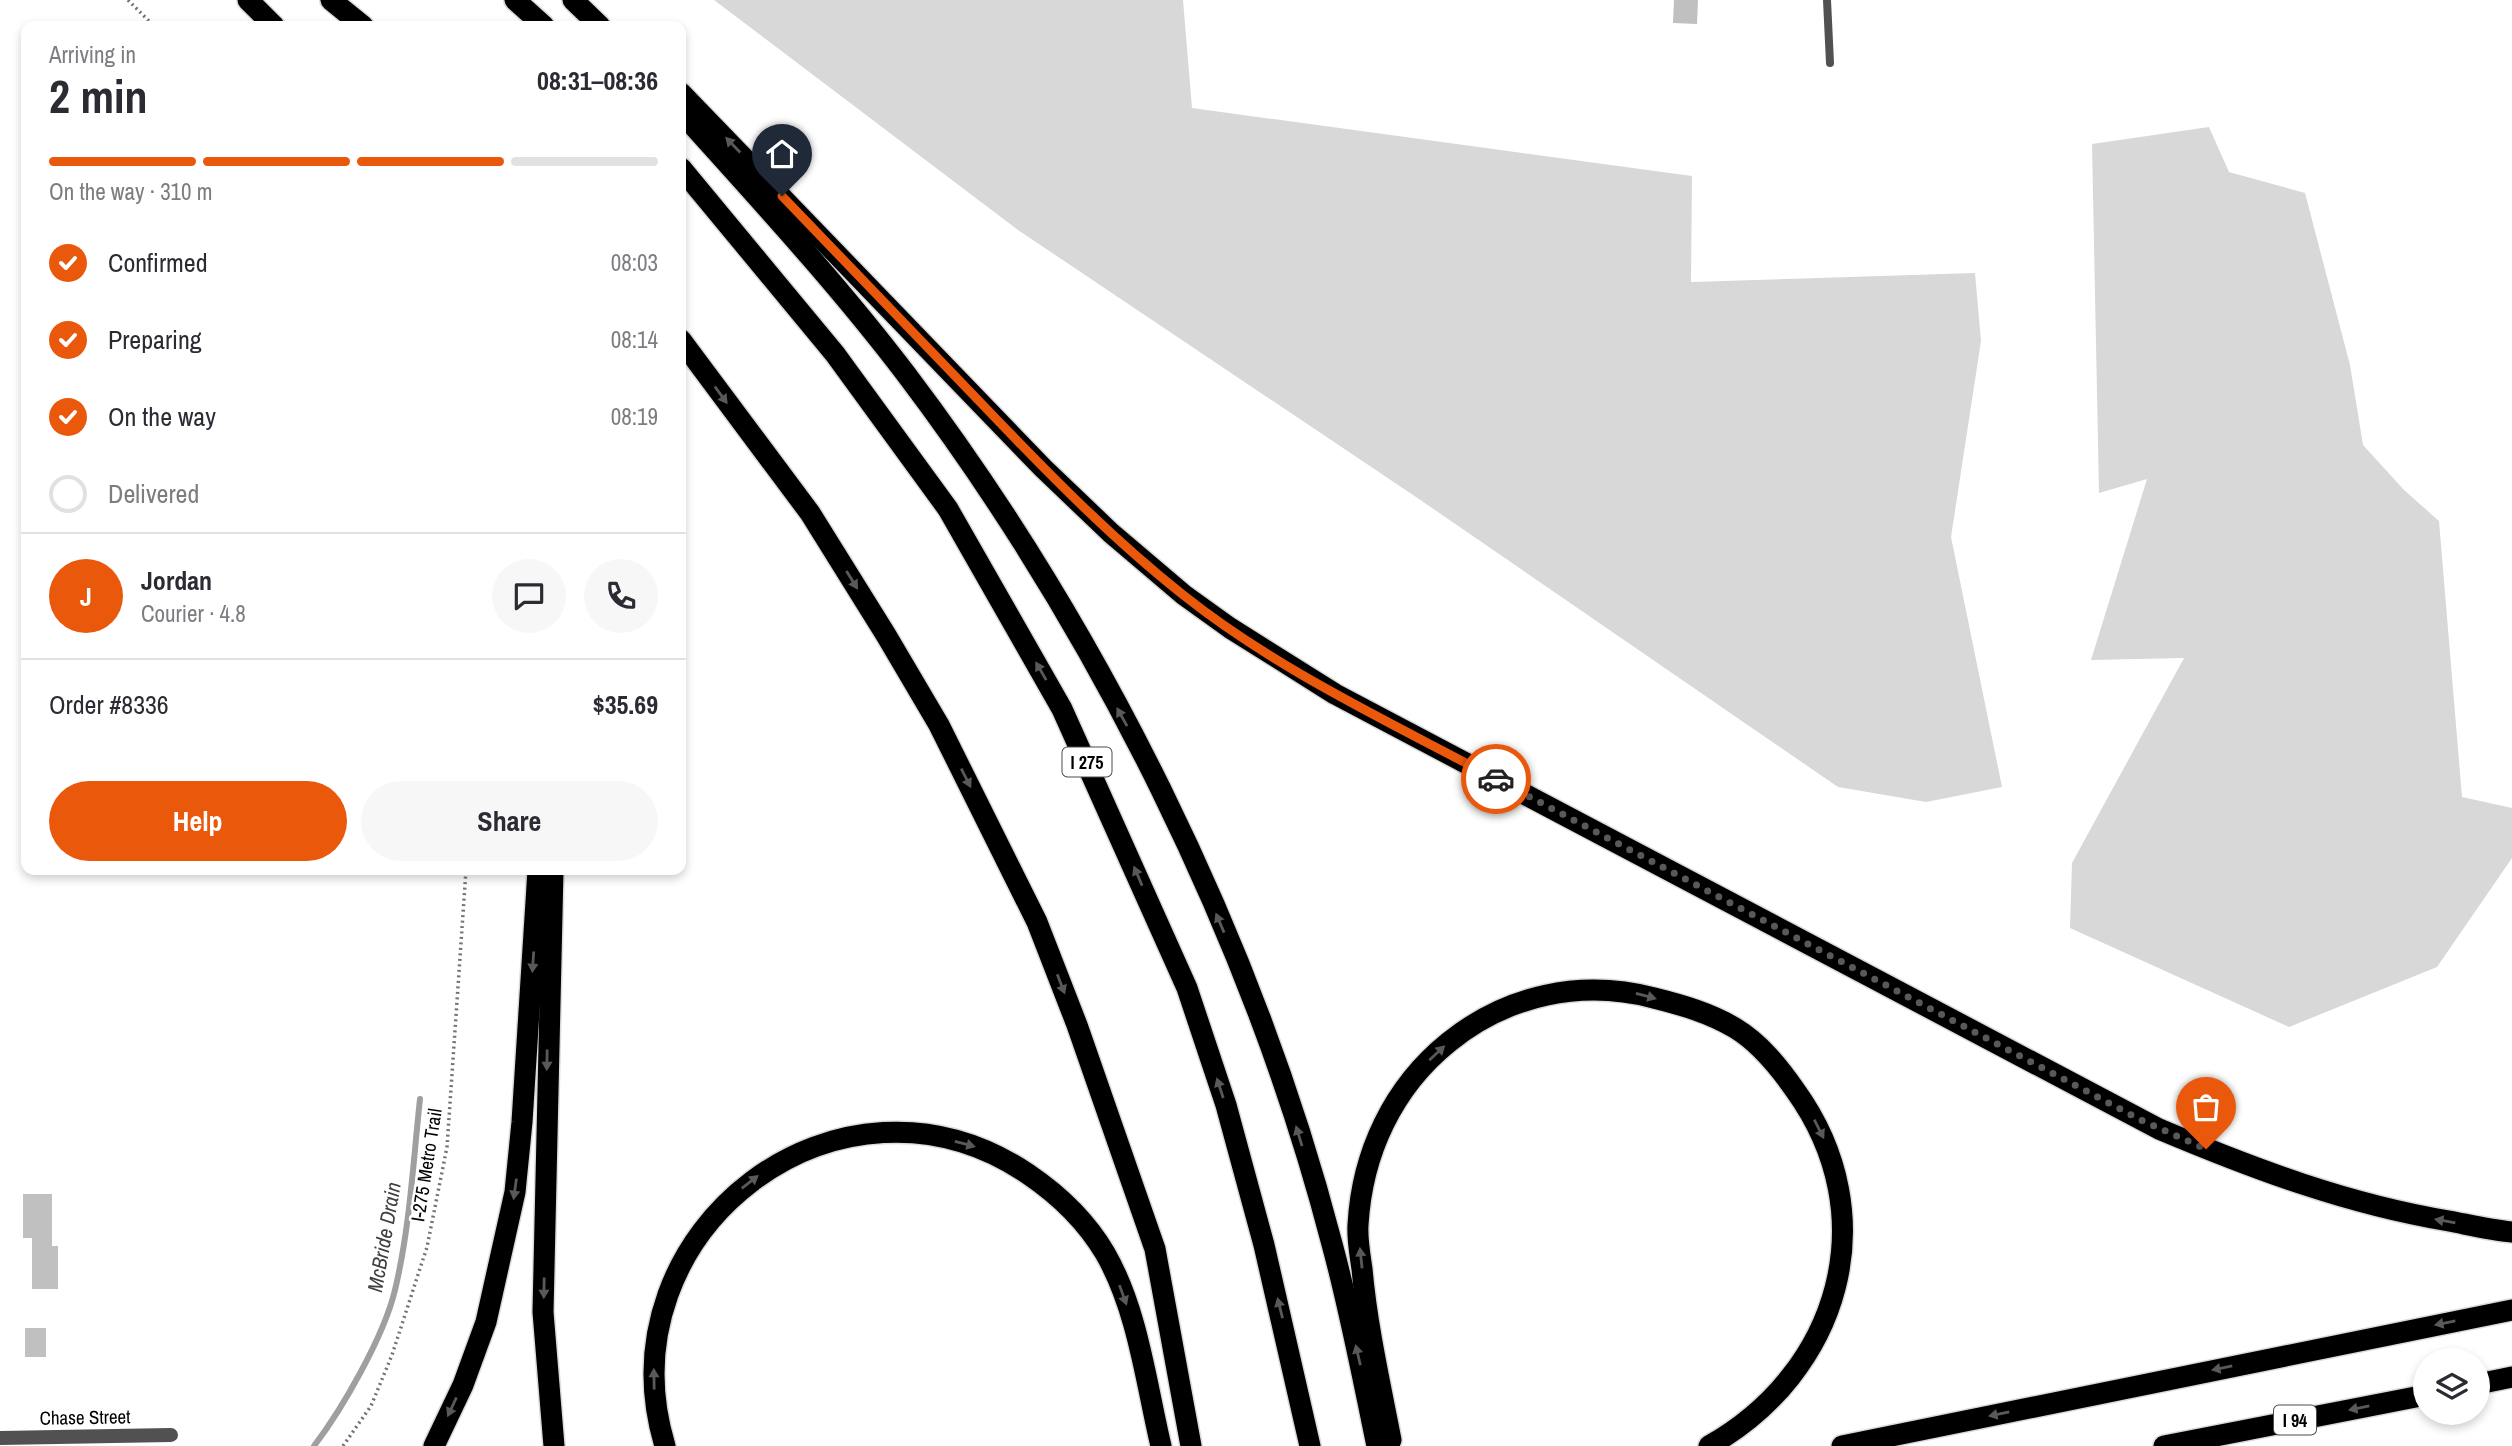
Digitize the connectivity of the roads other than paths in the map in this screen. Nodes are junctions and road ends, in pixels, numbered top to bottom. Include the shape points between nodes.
1 (248, 0) edge
2 (331, 0) edge
3 (515, 0) edge
4 (573, 0) edge
5 (1827, 0) edge
6 (269, 21) edge
7 (357, 21) edge
8 (538, 21) edge
9 (595, 21) edge
10 (1830, 63) dead end
11 (686, 98) edge
12 (686, 118) edge
13 (686, 174) edge
14 (686, 347) edge
15 (538, 875) edge
16 (553, 875) edge
17 (2512, 1232) edge
18 (2512, 1310) edge
19 (2512, 1377) edge
20 (2490, 1382) edge
21 (2413, 1398) edge
22 (172, 1435) dead end
23 (0, 1438) edge
24 (434, 1446) edge
25 (554, 1446) edge
26 (665, 1446) edge
27 (1161, 1446) edge
28 (1191, 1446) edge
29 (1310, 1446) edge
30 (1377, 1446) edge
31 (1392, 1446) edge
32 (1709, 1446) edge
33 (1842, 1446) edge
34 (2164, 1446) edge

1 - 6 highway
2 - 7 highway
3 - 8 highway
4 - 9 highway
5 - 10 lane
17 -> 11 highway via 2326,1194 2252,1169 2159,1129 1279,660 1184,595 1111,533
30 -> 12 highway via 1332,1243 1286,1094 1204,884 1135,742 1049,585 907,376 842,293
29 -> 13 highway, I 275 via 1226,1105 1195,1014 1062,709 948,509 835,354
14 -> 28 highway via 810,513 886,635 939,725 1037,922 1155,1249
15 -> 24 highway via 514,1192 485,1322 463,1385
16 -> 25 highway via 543,1312
18 -> 33 highway
19 - 20 highway
21 -> 34 highway, I 94
22 - 23 street, Chase Street
26 -> 27 highway via 654,1391 657,1333 677,1271 695,1240 712,1216 761,1174 803,1152 883,1132 972,1145 1012,1163 1075,1212 1104,1252 1125,1295
31 -> 32 highway via 1364,1295 1357,1227 1365,1173 1378,1132 1401,1092 1435,1054 1474,1022 1521,1000 1577,989 1627,991 1691,1007 1736,1029 1775,1062 1802,1099 1822,1132 1834,1170 1841,1257 1834,1298 1818,1340 1774,1400

